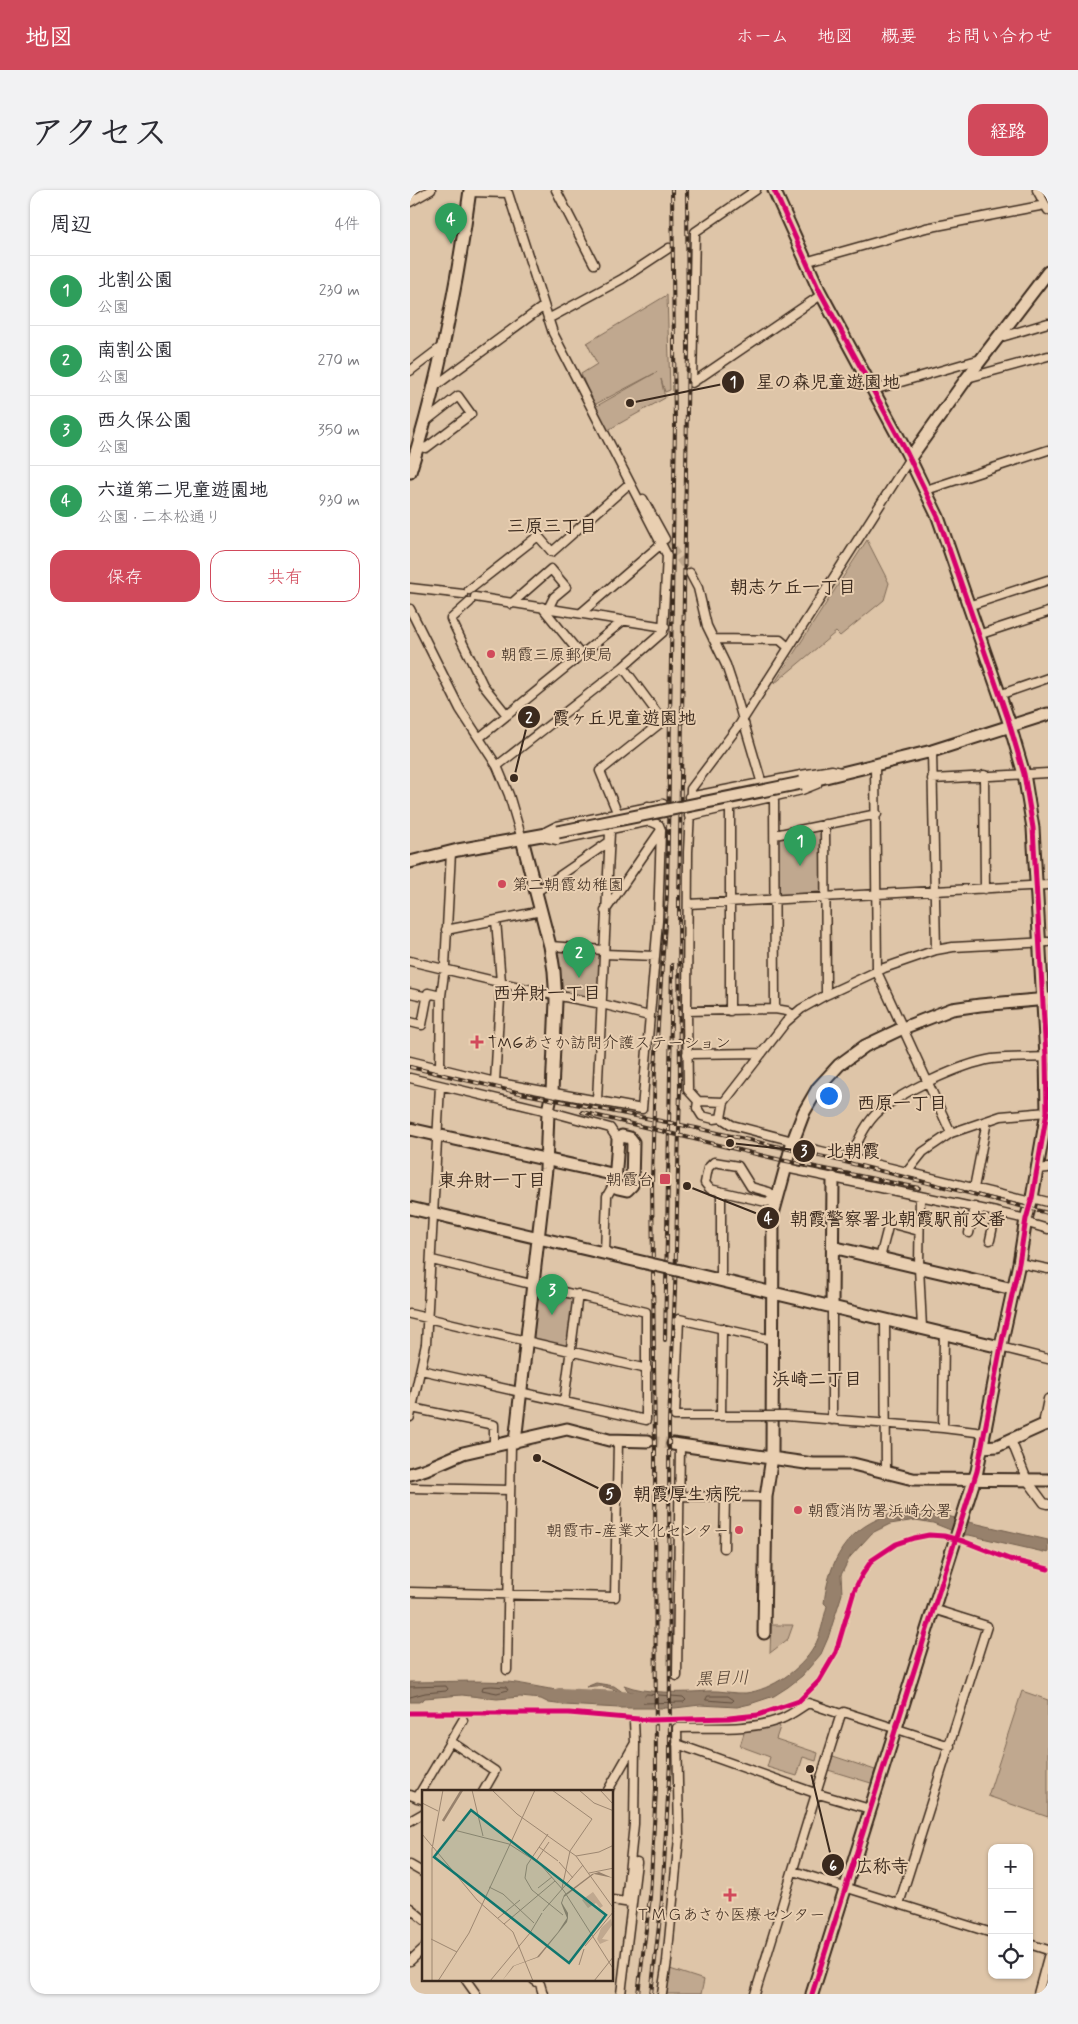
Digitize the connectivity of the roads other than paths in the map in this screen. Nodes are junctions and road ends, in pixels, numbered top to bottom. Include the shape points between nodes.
1 (431, 190) edge
2 (556, 190) edge
3 (756, 190) edge
4 (774, 190) edge
5 (1037, 190) edge
6 (470, 191) edge
7 (410, 202) edge
8 (1047, 208) edge
9 (669, 248) dead end
10 (805, 262) junction
11 (594, 264) dead end
12 (1048, 272) edge
13 (822, 295) junction
14 (544, 306) junction
15 (548, 319) junction
16 (1048, 323) edge
17 (998, 338) junction
18 (444, 345) junction
19 (1048, 356) edge
20 (982, 359) junction
21 (410, 372) edge
22 (967, 378) junction
23 (434, 386) junction
24 (873, 390) junction
25 (426, 420) junction
26 (418, 446) junction
27 (1048, 450) edge
28 (910, 458) junction
29 (410, 472) edge
30 (630, 483) junction
31 (926, 490) junction
32 (663, 542) junction
33 (690, 573) tunnel mouth
34 (1048, 580) edge
35 (410, 588) edge
36 (466, 592) junction
37 (472, 600) junction
38 (511, 604) junction
39 (968, 606) junction
40 (545, 608) junction
41 (410, 609) edge
42 (1048, 612) edge
43 (581, 614) junction
44 (624, 620) junction
45 (665, 627) junction
46 (978, 635) junction
47 (713, 639) junction
48 (788, 647) junction
49 (581, 655) junction
50 (623, 667) junction
51 (1048, 678) edge
52 (999, 695) junction
53 (1048, 714) edge
54 (507, 715) junction
55 (744, 718) junction
56 (1010, 726) junction
57 (479, 738) junction
58 (932, 751) junction
59 (876, 765) junction
60 (497, 766) junction
61 (845, 773) junction
62 (1048, 773) edge
63 (1024, 774) junction
64 (984, 775) junction
65 (932, 779) junction
66 (762, 784) junction
67 (774, 796) junction
68 (690, 797) junction
69 (663, 804) dead end
70 (648, 806) junction
71 (730, 806) junction
72 (618, 812) junction
73 (877, 814) junction
74 (604, 815) junction
75 (689, 816) junction
76 (650, 821) junction
77 (825, 824) junction
78 (610, 829) junction
79 (661, 830) junction
80 (775, 835) junction
81 (539, 836) junction
82 (522, 840) junction
83 (609, 842) junction
84 (451, 852) junction
85 (410, 862) edge
86 (1042, 886) edge
87 (985, 889) junction
88 (536, 892) junction
89 (933, 892) junction
90 (877, 895) junction
91 (825, 897) junction
92 (775, 900) junction
93 (730, 903) junction
94 (688, 904) junction
95 (541, 911) junction
96 (605, 912) junction
97 (496, 920) junction
98 (446, 930) junction
99 (1044, 942) edge
100 (550, 946) junction
101 (936, 950) junction
102 (604, 952) junction
103 (655, 956) junction
104 (410, 961) edge
105 (444, 968) junction
106 (876, 972) junction
107 (501, 982) junction
108 (410, 993) edge
109 (556, 995) junction
110 (826, 995) junction
111 (441, 996) junction
112 (428, 997) junction
113 (1046, 999) edge
114 (602, 1004) junction
115 (775, 1009) junction
116 (687, 1011) junction
117 (730, 1011) junction
118 (793, 1015) junction
119 (649, 1016) junction
120 (410, 1022) edge
121 (903, 1028) junction
122 (762, 1053) junction
123 (687, 1054) junction
124 (1047, 1057) edge
125 (410, 1061) edge
126 (440, 1068) junction
127 (410, 1078) edge
128 (495, 1082) junction
129 (929, 1082) junction
130 (440, 1086) junction
131 (552, 1092) junction
132 (596, 1100) junction
133 (698, 1101) junction
134 (724, 1102) junction
135 (548, 1110) junction
136 (1047, 1112) junction
137 (721, 1118) junction
138 (987, 1121) junction
139 (410, 1129) edge
140 (951, 1133) junction
141 (438, 1135) junction
142 (618, 1140) junction
143 (792, 1141) junction
144 (850, 1158) junction
145 (547, 1161) junction
146 (786, 1168) junction
147 (1042, 1168) edge
148 (907, 1172) junction
149 (833, 1178) junction
150 (615, 1179) junction
151 (751, 1187) junction
152 (974, 1188) junction
153 (721, 1192) junction
154 (920, 1196) junction
155 (742, 1197) junction
156 (776, 1200) junction
157 (1031, 1200) junction
158 (1048, 1202) edge
159 (975, 1207) junction
160 (410, 1208) edge
161 (996, 1212) junction
162 (434, 1213) junction
163 (1026, 1219) junction
164 (1048, 1228) edge
165 (919, 1231) junction
166 (969, 1233) dead end
167 (537, 1236) junction
168 (990, 1240) dead end
169 (832, 1247) junction
170 (605, 1252) junction
171 (880, 1258) junction
172 (432, 1260) junction
173 (1019, 1262) junction
174 (919, 1267) junction
175 (1048, 1269) edge
176 (721, 1280) junction
177 (532, 1283) junction
178 (1013, 1289) junction
179 (772, 1292) junction
180 (578, 1294) junction
181 (832, 1306) junction
182 (410, 1314) edge
183 (429, 1318) junction
184 (885, 1319) junction
185 (722, 1328) junction
186 (922, 1328) junction
187 (944, 1333) junction
188 (525, 1340) junction
189 (773, 1340) junction
190 (1000, 1348) junction
191 (570, 1351) junction
192 (1048, 1360) edge
193 (646, 1369) junction
194 (421, 1370) junction
195 (413, 1389) edge
196 (520, 1392) junction
197 (1048, 1399) edge
198 (564, 1402) junction
199 (412, 1408) junction
200 (721, 1415) junction
201 (410, 1417) edge
202 (832, 1420) junction
203 (887, 1423) junction
204 (1047, 1424) edge
205 (943, 1428) junction
206 (984, 1433) junction
207 (1010, 1440) junction
208 (618, 1441) junction
209 (648, 1441) tunnel mouth
210 (513, 1443) junction
211 (676, 1445) joint
212 (494, 1446) junction
213 (982, 1447) junction
214 (772, 1457) junction
215 (886, 1473) junction
216 (410, 1474) edge
217 (974, 1480) junction
218 (1027, 1480) junction
219 (1048, 1480) edge
220 (410, 1488) edge
221 (510, 1490) junction
222 (679, 1496) junction
223 (724, 1497) junction
224 (766, 1497) junction
225 (1048, 1504) edge
226 (724, 1548) dead end
227 (410, 1592) edge
228 (509, 1594) junction
229 (933, 1609) junction
230 (764, 1633) dead end
231 (507, 1670) dead end
232 (677, 1676) dead end
233 (841, 1714) junction
234 (463, 1720) dead end
235 (634, 1721) dead end
236 (895, 1728) junction
237 (450, 1741) junction
238 (635, 1743) junction
239 (677, 1744) junction
240 (950, 1746) junction
241 (484, 1790) edge
242 (608, 1790) edge
243 (815, 1793) junction
244 (417, 1798) edge
245 (870, 1809) junction
246 (422, 1814) edge
247 (410, 1821) edge
248 (637, 1862) dead end
249 (410, 1866) edge
250 (793, 1871) junction
251 (422, 1872) edge
252 (845, 1888) junction
253 (614, 1900) edge
254 (629, 1903) junction
255 (899, 1904) junction
256 (410, 1908) edge
257 (422, 1918) edge
258 (988, 1932) edge
259 (1033, 1945) edge
260 (422, 1950) edge
261 (1048, 1950) edge
262 (1048, 1957) edge
263 (410, 1961) edge
264 (467, 1982) edge
265 (537, 1982) edge
266 (476, 1994) edge
267 (543, 1994) edge
268 (621, 1994) edge
269 (662, 1994) edge
270 (754, 1994) edge
271 (812, 1994) edge
272 (1038, 1994) edge

1 - 7 street
2 - 11 street
3 - 13 street via 695,232 692,383
4 - 10 street
5 - 8 street
6 - 14 street via 508,193
6 - 18 street
8 - 10 street via 926,228
9 - 15 street via 622,279
10 - 13 street
12 - 17 street
13 - 24 street
14 - 15 street
14 - 23 street
15 - 30 street
16 - 17 street
17 - 20 street
18 - 21 street
18 - 23 street
19 - 22 street
20 - 22 street
20 - 24 street
22 - 28 street
23 - 25 street
24 - 28 street
25 - 26 street
25 - 26 street via 458,396 471,414 426,448
26 - 29 street
27 - 31 street
28 - 31 street
28 - 48 street
30 - 32 street via 636,484
30 - 36 street via 552,552 538,536
31 - 39 street via 946,537
32 - 43 street
32 - 45 street via 667,555
33 - 47 street via 698,588
34 - 39 street
35 - 36 street
36 - 37 street via 473,592
36 - 37 street via 464,600
37 - 38 street
37 - 54 street via 451,619 483,685
38 - 40 street
38 - 40 street via 551,569 566,587
39 - 46 street
40 - 43 street
40 - 49 street
41 - 57 street via 460,709
42 - 46 street
43 - 44 street
44 - 45 street
44 - 49 street
45 - 50 street
46 - 52 street
47 - 48 street via 780,640
47 - 55 street
48 - 55 street
49 - 54 street
50 - 60 street
50 - 72 street via 663,721 600,771
51 - 52 street
52 - 56 street
53 - 56 street
54 - 57 street
55 - 66 street
55 - 68 street via 691,789
56 - 58 street
56 - 63 street
57 - 60 street
58 - 59 street
58 - 65 street
59 - 61 street
59 - 73 street
60 - 82 street
61 - 66 street via 832,770
61 - 67 street via 802,790
61 - 81 street, bridge
62 - 63 street
63 - 64 street
63 - 86 street
64 - 65 street
64 - 87 street
65 - 89 street
66 - 68 street
67 - 71 street
67 - 80 street
68 - 75 street
69 - 70 street
70 - 72 street
70 - 76 street
71 - 75 street
71 - 93 street
72 - 74 street
73 - 77 street
73 - 90 street
74 - 78 street
74 - 81 street via 557,826
75 - 94 street
76 - 78 street
76 - 79 street via 659,825
77 - 80 street
77 - 91 street
78 - 81 street via 557,840
78 - 83 street
79 - 96 street
79 - 103 street
80 - 92 street
81 - 82 street
82 - 84 street
82 - 88 street
83 - 88 street
83 - 96 street
84 - 85 street
84 - 98 street
86 - 87 street
86 - 99 street
87 - 89 street
88 - 95 street
89 - 90 street
89 - 101 street
90 - 91 street
90 - 106 street
91 - 92 street
91 - 110 street
92 - 93 street
92 - 115 street
93 - 94 street
93 - 117 street
94 - 116 street
95 - 97 street
95 - 100 street
96 - 102 street
97 - 98 street
97 - 107 street
98 - 105 street
99 - 101 street
99 - 113 street
100 - 102 street
100 - 109 street
101 - 106 street
102 - 103 street
102 - 114 street
103 - 119 street
104 - 105 street
105 - 107 street
105 - 111 street
106 - 110 street
106 - 121 street
107 - 109 street
107 - 128 street
108 - 112 street
109 - 114 street
109 - 131 street
110 - 118 street
111 - 112 street via 428,993
111 - 126 street
112 - 120 street via 422,1025
113 - 121 street via 952,1010
113 - 124 street
114 - 119 street
114 - 132 street
115 - 117 street
115 - 118 street
116 - 117 street
116 - 123 street
118 - 122 street
119 - 132 street via 642,1109
121 - 129 street
121 - 143 street via 865,1046 828,1076 811,1100
122 - 123 street
122 - 134 street
123 - 133 street via 688,1090
124 - 129 street via 992,1060
124 - 136 street
125 - 126 street
126 - 128 street
127 - 130 street
128 - 131 street
129 - 140 street
129 - 144 street via 896,1098 877,1113 862,1133
130 - 135 street
130 - 141 street
131 - 132 street
131 - 135 street
133 - 134 street
133 - 137 street via 696,1108 702,1116
134 - 137 street
135 - 142 street via 610,1128
135 - 145 street
136 - 138 street via 1001,1116
136 - 147 street
137 - 143 street via 732,1125
138 - 140 street
138 - 152 street
139 - 141 street
140 - 148 street via 923,1152
141 - 145 street
141 - 162 street
142 - 150 street
142 - 150 street via 620,1136 633,1142 632,1185 629,1189 620,1190
143 - 144 street via 800,1146
143 - 146 street
144 - 148 street
145 - 150 street
145 - 167 street
146 - 149 street
146 - 156 street
147 - 157 street
148 - 152 street
149 - 154 street
149 - 169 street
150 - 170 street via 607,1196
151 - 153 street via 738,1166 714,1162 708,1168 706,1184 710,1189
151 - 155 street
151 - 156 street via 768,1192
152 - 157 street
153 - 155 street
153 - 176 street
154 - 159 street
154 - 165 street
155 - 156 street via 766,1202
156 - 179 street
157 - 158 street
157 - 163 street
159 - 161 street
159 - 166 street
160 - 162 street
161 - 163 street
161 - 168 street
162 - 167 street
162 - 172 street
163 - 164 street via 1031,1224
163 - 173 street
165 - 171 street via 889,1223
165 - 174 street
167 - 170 street
167 - 177 street
169 - 171 street
169 - 181 street
170 - 176 street, bridge
171 - 174 street
172 - 177 street
172 - 183 street
173 - 175 street
173 - 178 street
174 - 178 street
174 - 186 street
176 - 179 street
177 - 180 street
177 - 188 street
178 - 190 street
179 - 181 street
179 - 189 street
180 - 191 street
180 - 193 street via 646,1312
181 - 184 street
181 - 202 street
182 - 183 street
183 - 188 street
183 - 194 street
184 - 186 street
184 - 203 street
185 - 189 street
185 - 200 street
185 - 200 street via 679,1319 675,1416
186 - 187 street
187 - 190 street
187 - 205 street
188 - 191 street
188 - 196 street
189 - 214 street
190 - 192 street
190 - 206 street
191 - 193 street
191 - 198 street
193 - 198 street via 646,1420
194 - 195 street
194 - 196 street
195 - 199 street
196 - 198 street
196 - 210 street
197 - 204 street via 1044,1419
199 - 201 street
199 - 212 street via 494,1425
200 - 202 street, bridge
202 - 203 street
203 - 205 street
203 - 215 street
204 - 207 street
205 - 206 street
206 - 213 street
207 - 213 street via 997,1446
207 - 218 street
208 - 209 street
208 - 210 street via 567,1429
208 - 228 street via 615,1597
210 - 212 street
210 - 221 street
211 - 214 street
211 - 222 street
212 - 216 street via 456,1455
213 - 217 street
214 - 215 street via 813,1464 853,1464
214 - 224 street
215 - 217 street via 921,1480
217 - 218 street
217 - 229 street
218 - 219 street
218 - 225 street
220 - 221 street
221 - 228 street
222 - 223 street
222 - 232 street
223 - 224 street
223 - 226 street
224 - 230 street
227 - 228 street
228 - 231 street
229 - 236 street
229 - 240 street via 987,1626
233 - 236 street via 844,1712
233 - 239 street via 808,1703 766,1724 677,1728
233 - 243 street
234 - 237 street
235 - 238 street
236 - 240 street
236 - 245 street
237 - 241 street via 495,1771
237 - 244 street
238 - 242 street
238 - 254 street
239 - 243 street
239 - 269 street via 679,1838
240 - 255 street
243 - 245 street
243 - 250 street
245 - 252 street
246 - 247 street
248 - 254 street
249 - 251 street
250 - 252 street
250 - 270 street
252 - 255 street
252 - 271 street
253 - 254 street
254 - 268 street
255 - 258 street
256 - 257 street
259 - 261 street
260 - 263 street
262 - 272 street
264 - 266 street
265 - 267 street

